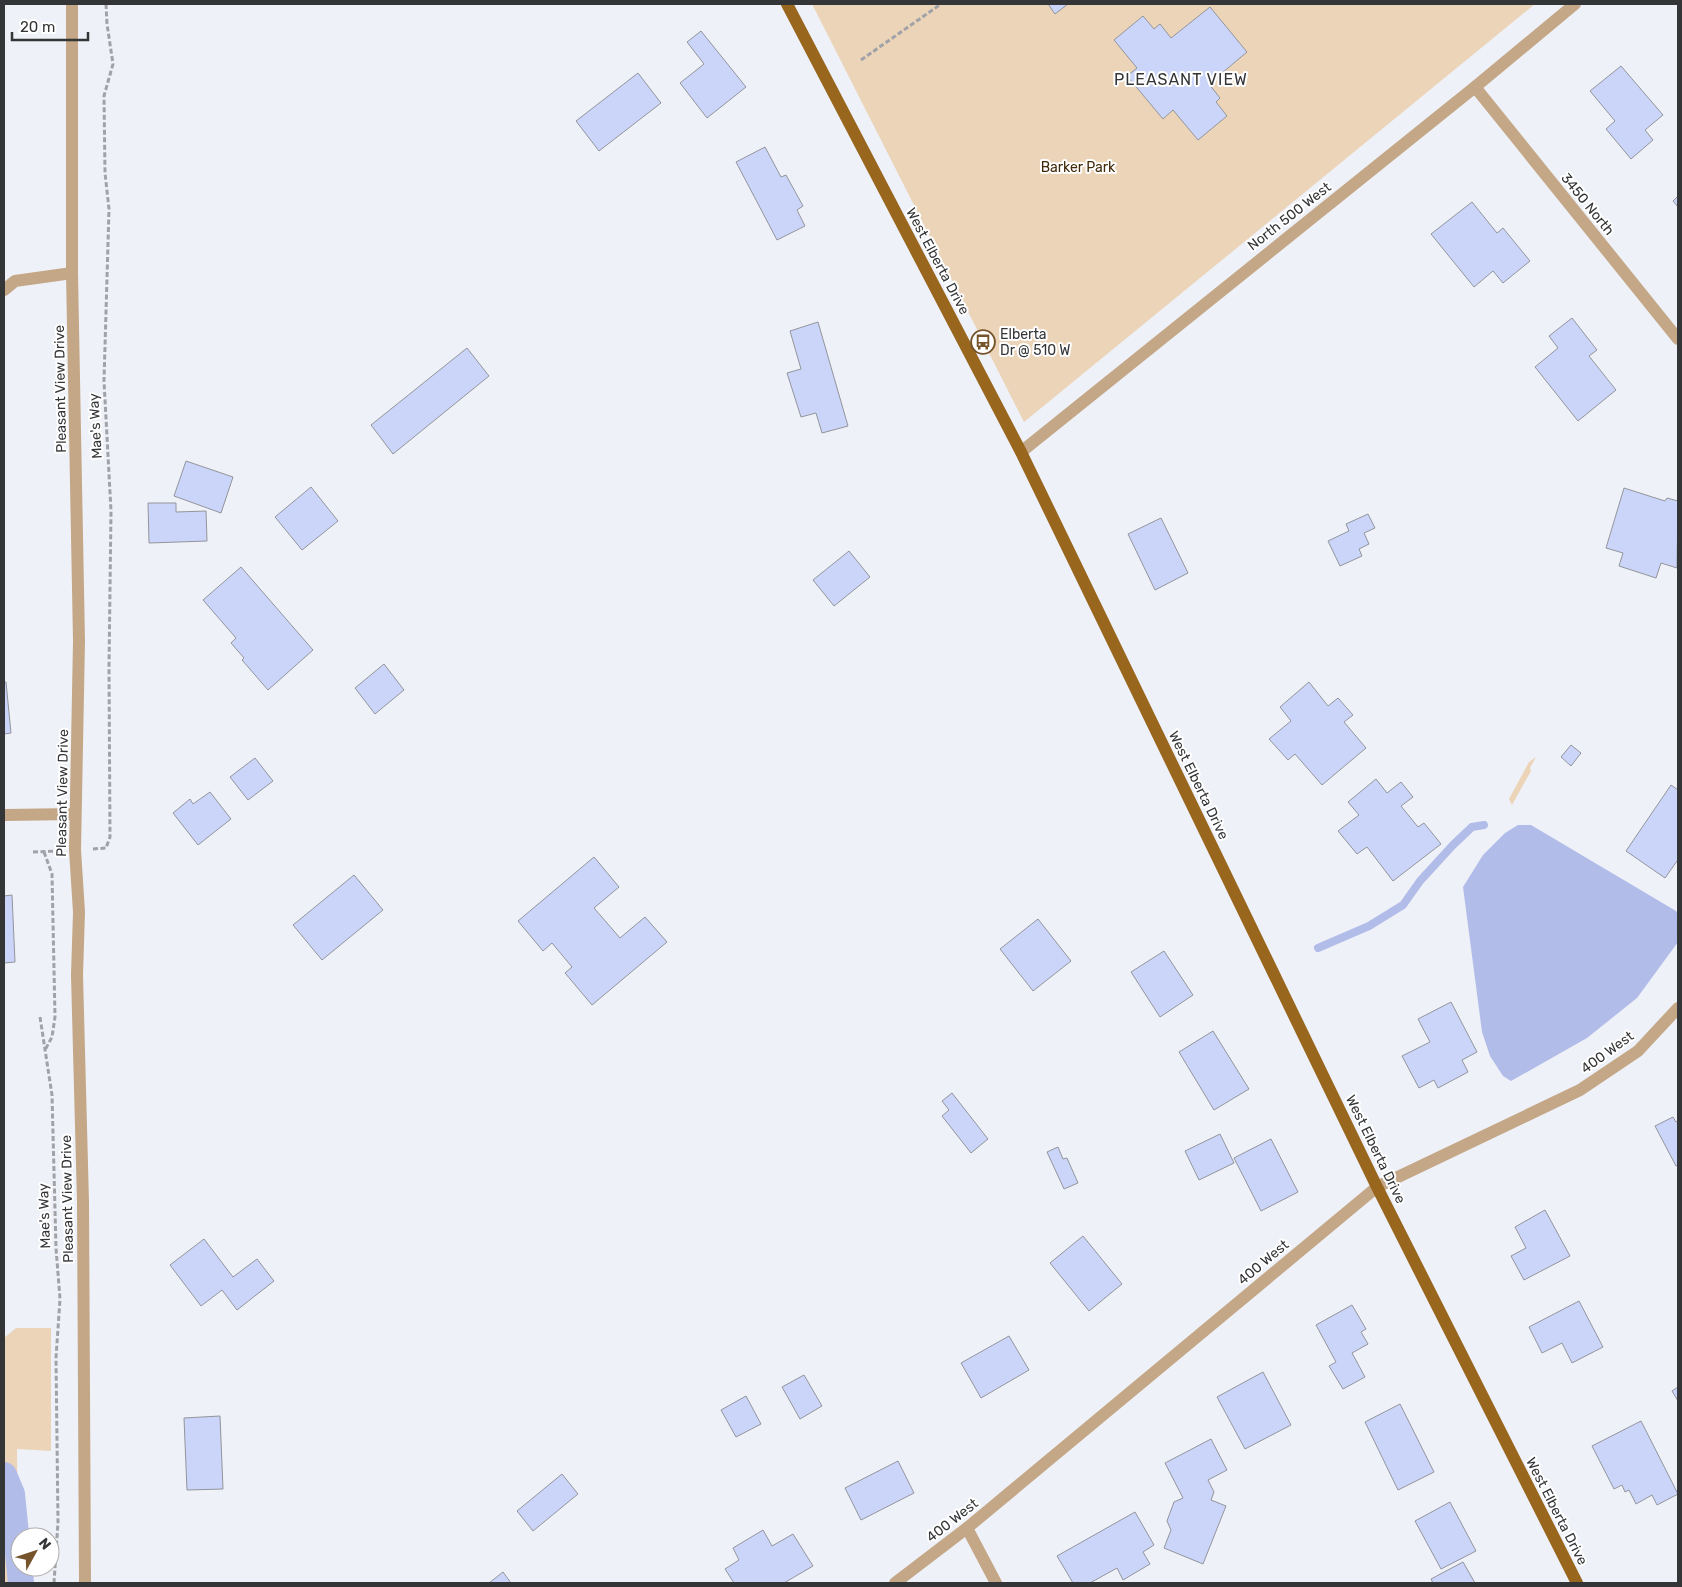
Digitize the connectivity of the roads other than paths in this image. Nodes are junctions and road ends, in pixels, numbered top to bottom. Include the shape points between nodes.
1 (72, 4) edge
2 (787, 4) edge
3 (1575, 4) edge
4 (1475, 88) junction
5 (72, 272) junction
6 (4, 290) edge
7 (1678, 339) edge
8 (1021, 452) junction
9 (76, 814) junction
10 (4, 815) edge
11 (1678, 1008) edge
12 (1377, 1187) junction
13 (967, 1528) junction
14 (85, 1583) edge
15 (894, 1583) edge
16 (996, 1583) edge
17 (1577, 1583) edge

1 - 5 street, Pleasant View Drive
2 - 8 main road, West Elberta Drive
3 - 4 street, North 500 West
4 - 7 street, 3450 North
4 - 8 street, North 500 West
5 - 6 street via 15,281
5 - 9 street, Pleasant View Drive via 79,641
8 - 12 main road, West Elberta Drive
9 - 10 street
9 - 14 street, Pleasant View Drive
11 - 12 street, 400 West via 1638,1051 1580,1090
12 - 13 street, 400 West
12 - 17 main road, West Elberta Drive
13 - 15 street, 400 West
13 - 16 street

